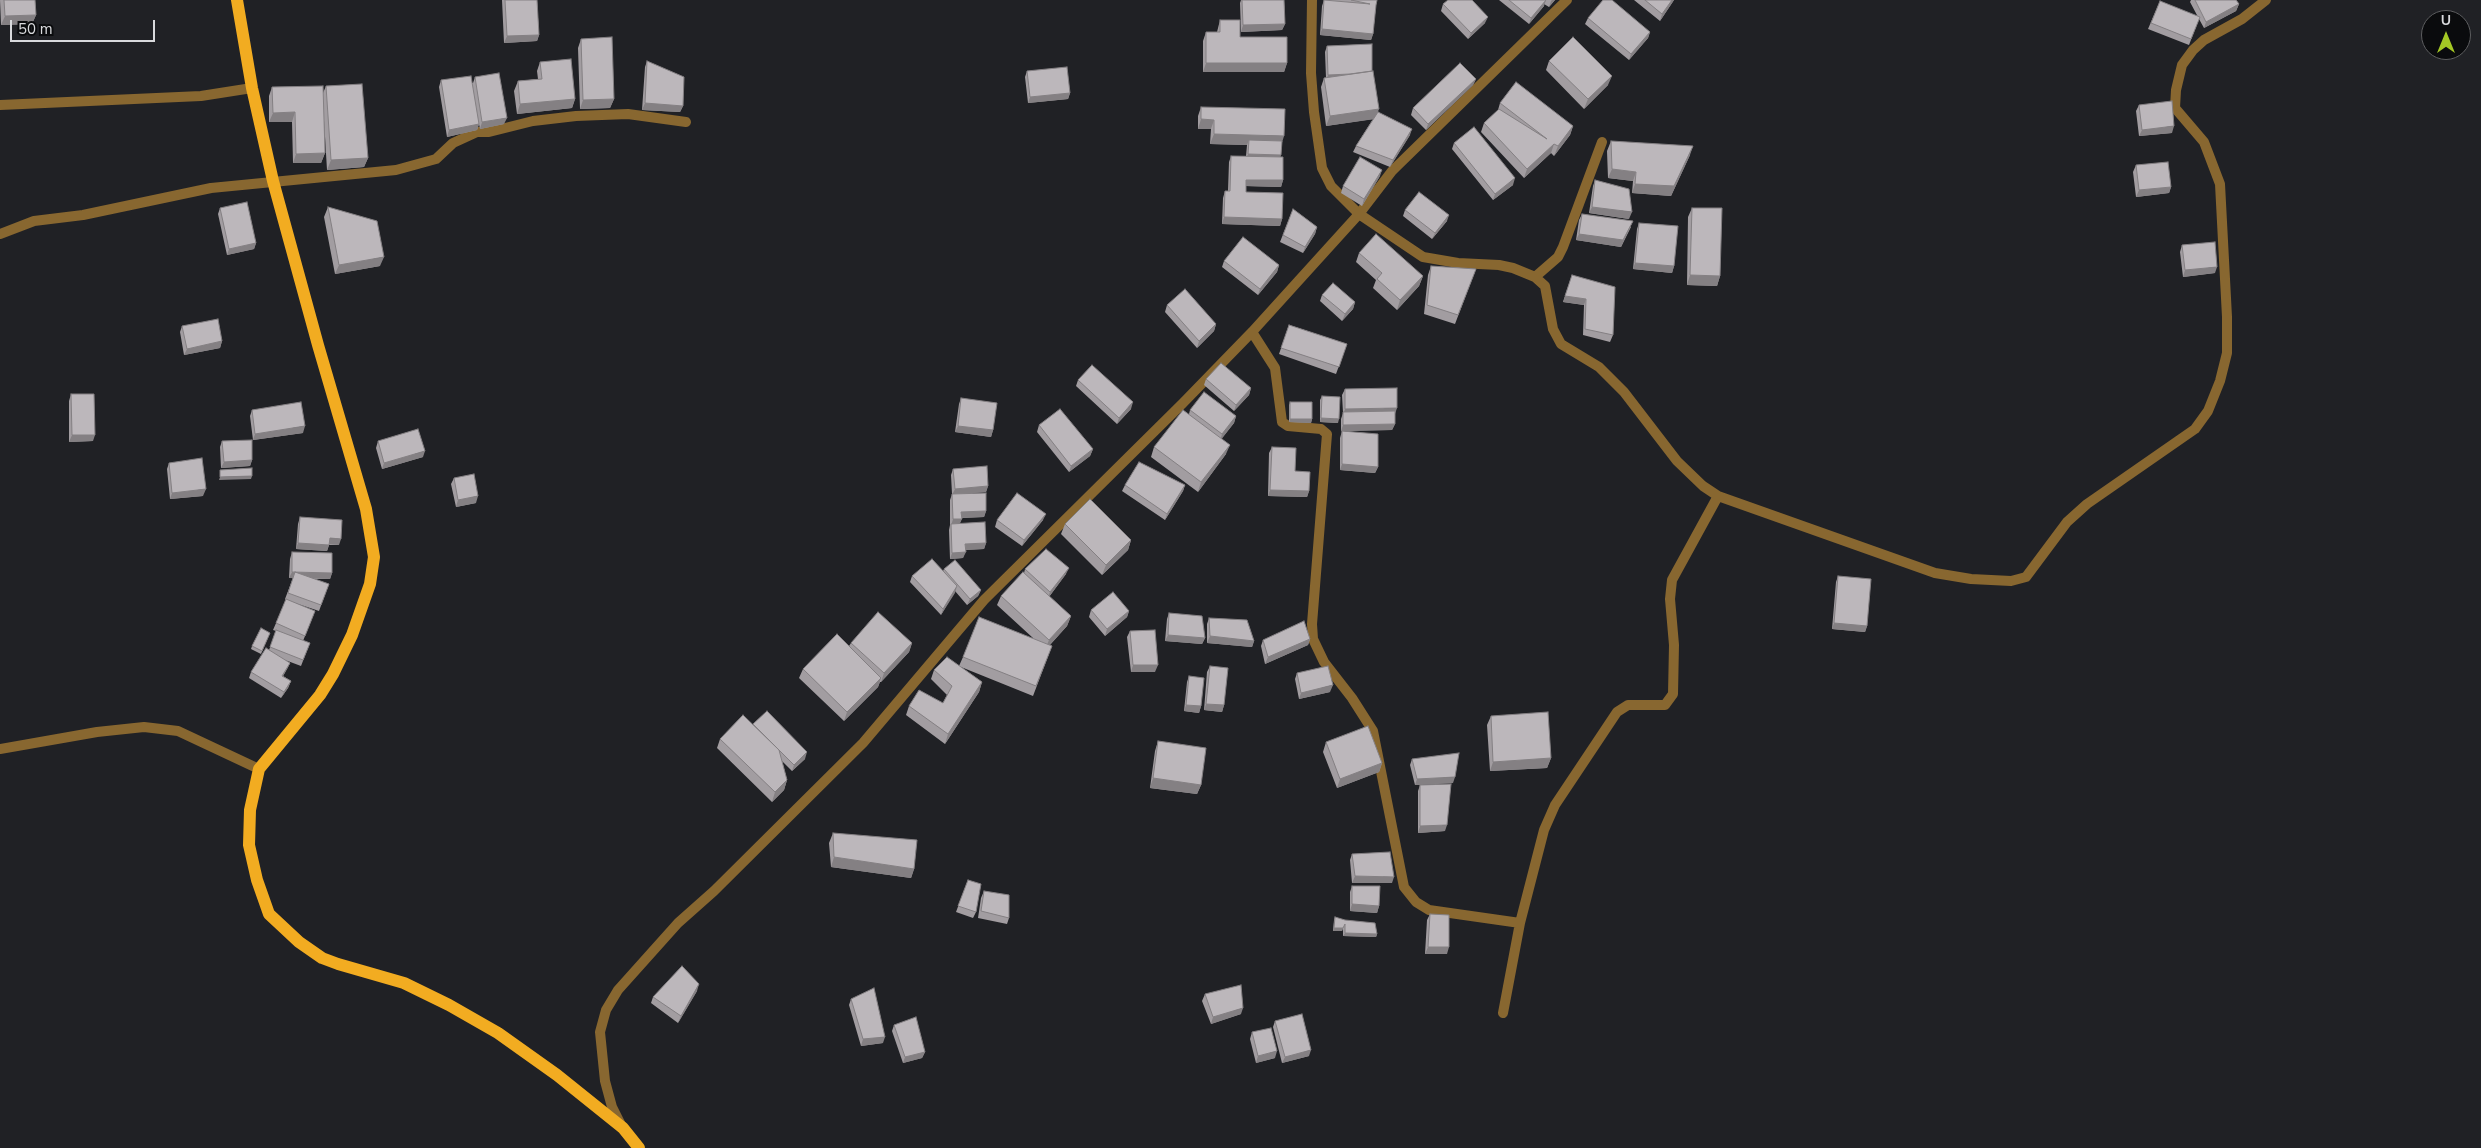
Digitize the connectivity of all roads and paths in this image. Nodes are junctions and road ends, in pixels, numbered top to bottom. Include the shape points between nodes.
1 (238, 0) edge
2 (1312, 0) edge
3 (1567, 0) edge
4 (2266, 0) edge
5 (252, 88) junction
6 (0, 105) edge
7 (686, 122) dead end
8 (1602, 142) dead end
9 (274, 181) junction
10 (1359, 214) junction
11 (0, 234) edge
12 (1535, 277) junction
13 (1252, 332) junction
14 (1718, 496) junction
15 (0, 750) edge
16 (259, 769) junction
17 (1520, 922) junction
18 (1503, 1013) dead end
19 (623, 1128) junction
20 (638, 1148) edge

1 - 5 main road
2 - 10 street via 1311,73 1322,168 1331,186
3 - 10 street via 1392,171
4 - 14 street via 2242,19 2204,40 2182,65 2177,79 2175,108 2204,142 2220,184 2227,317 2227,353 2220,381 2208,411 2195,429 2088,504 2067,522 2026,577 2011,582 1935,573
5 - 6 street via 201,96
5 - 9 main road
7 - 9 street via 628,114 533,121 477,132 453,143 436,159 396,170
8 - 12 street via 1563,247 1558,257
9 - 11 street via 211,188 83,215 34,221
9 - 16 main road via 364,500 374,557 370,584 352,635 332,674 320,695
10 - 12 street via 1423,257 1499,265
10 - 13 street
12 - 14 street via 1545,286 1554,329 1561,344 1599,367 1624,392 1677,461 1702,486
13 - 17 street via 1275,368 1282,422 1288,426 1321,429 1328,434 1313,639 1324,662 1374,731 1404,887 1416,902 1429,910
13 - 19 street via 984,600 863,743 714,891 678,922 618,990 600,1032 612,1107
14 - 17 street via 1672,580 1674,694 1665,704 1623,706 1580,766 1555,805 1544,830
15 - 16 street via 144,727 178,731
16 - 19 main road via 250,810 249,845 269,914 322,958 404,983 498,1033
17 - 18 street
19 - 20 main road

